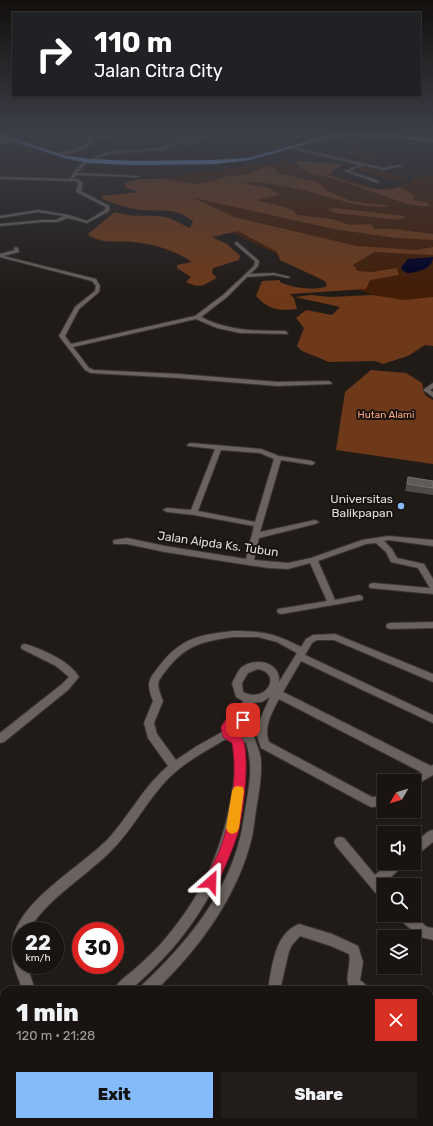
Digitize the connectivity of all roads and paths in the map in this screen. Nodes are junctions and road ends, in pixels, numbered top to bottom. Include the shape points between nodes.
1 (80, 186) edge
2 (0, 217) edge
3 (70, 217) junction
4 (0, 225) edge
5 (237, 243) dead end
6 (16, 248) dead end
7 (0, 255) edge
8 (246, 276) junction
9 (288, 277) dead end
10 (197, 317) junction
11 (285, 333) dead end
12 (68, 346) junction
13 (329, 383) dead end
14 (433, 385) edge
15 (433, 395) edge
16 (190, 445) dead end
17 (219, 447) junction
18 (278, 458) junction
19 (312, 463) dead end
20 (166, 510) dead end
21 (194, 513) junction
22 (315, 522) dead end
23 (259, 525) junction
24 (255, 536) junction
25 (378, 540) junction
26 (117, 542) dead end
27 (433, 543) edge
28 (313, 560) junction
29 (250, 561) junction
30 (373, 586) dead end
31 (433, 586) edge
32 (433, 591) edge
33 (359, 598) dead end
34 (332, 603) junction
35 (281, 610) dead end
36 (390, 626) dead end
37 (433, 626) edge
38 (25, 647) dead end
39 (302, 654) junction
40 (433, 678) edge
41 (276, 693) junction
42 (248, 699) dead end
43 (433, 719) edge
44 (242, 720) junction
45 (227, 734) junction
46 (249, 735) junction
47 (0, 739) edge
48 (238, 740) junction
49 (175, 767) junction
50 (431, 771) edge
51 (421, 777) edge
52 (377, 802) edge
53 (433, 835) edge
54 (340, 842) dead end
55 (421, 844) edge
56 (390, 870) edge
57 (375, 883) junction
58 (377, 885) edge
59 (411, 922) edge
60 (433, 934) edge
61 (28, 986) edge
62 (125, 986) edge
63 (152, 986) edge
64 (275, 986) edge
65 (357, 986) edge

1 - 3 street via 80,192 108,207 107,211 87,222
2 - 3 street via 38,211
3 - 4 street via 57,221
5 - 8 street via 258,261
6 - 7 street via 17,251
7 - 12 street via 24,264 70,271 94,280 98,286 97,292 77,308 64,329 62,336
8 - 9 street via 274,274
8 - 10 street
10 - 11 street via 209,324 236,332
10 - 12 street
12 - 13 street via 87,369 99,373 179,376 286,385
14 - 15 street via 426,390
16 - 17 street
17 - 18 street via 261,451
17 - 21 street
18 - 19 street
18 - 23 street
20 - 21 street
21 - 23 street
22 - 24 street
23 - 24 street
24 - 29 street
25 - 27 street, Jalan Aipda Ks. Tubun via 398,538
25 - 28 street, Jalan Aipda Ks. Tubun
25 - 31 street via 394,560 422,566
26 - 29 street, Jalan Aipda Ks. Tubun via 127,541
28 - 29 street, Jalan Aipda Ks. Tubun via 288,566
28 - 34 street
30 - 32 street
33 - 34 street
34 - 35 street
36 - 37 street
38 - 47 street via 62,665 70,670 74,677
39 - 40 street via 309,641 316,637 335,637
39 - 41 street
39 - 43 street
39 - 49 street via 278,639 258,634 233,634 204,638 173,655 154,679 153,688 158,701 150,723 152,736
41 - 50 street
41 - 52 street via 262,727 260,738 264,745 371,802
42 - 44 street
44 - 45 street via 235,719 228,724
44 - 46 street via 250,725
45 - 48 street
45 - 49 street via 193,752
46 - 48 street
46 - 63 street via 256,762 253,793 245,839 236,867 223,895 190,947
48 - 62 street via 239,782 232,831 225,853 184,927 148,967
49 - 61 street via 160,780 106,847 31,915 21,929 18,956
50 - 51 street
53 - 55 street
54 - 57 street
56 - 57 street
57 - 58 street
59 - 60 street via 424,933
64 - 65 street via 286,943 293,934 305,930 354,950 357,962 353,982

